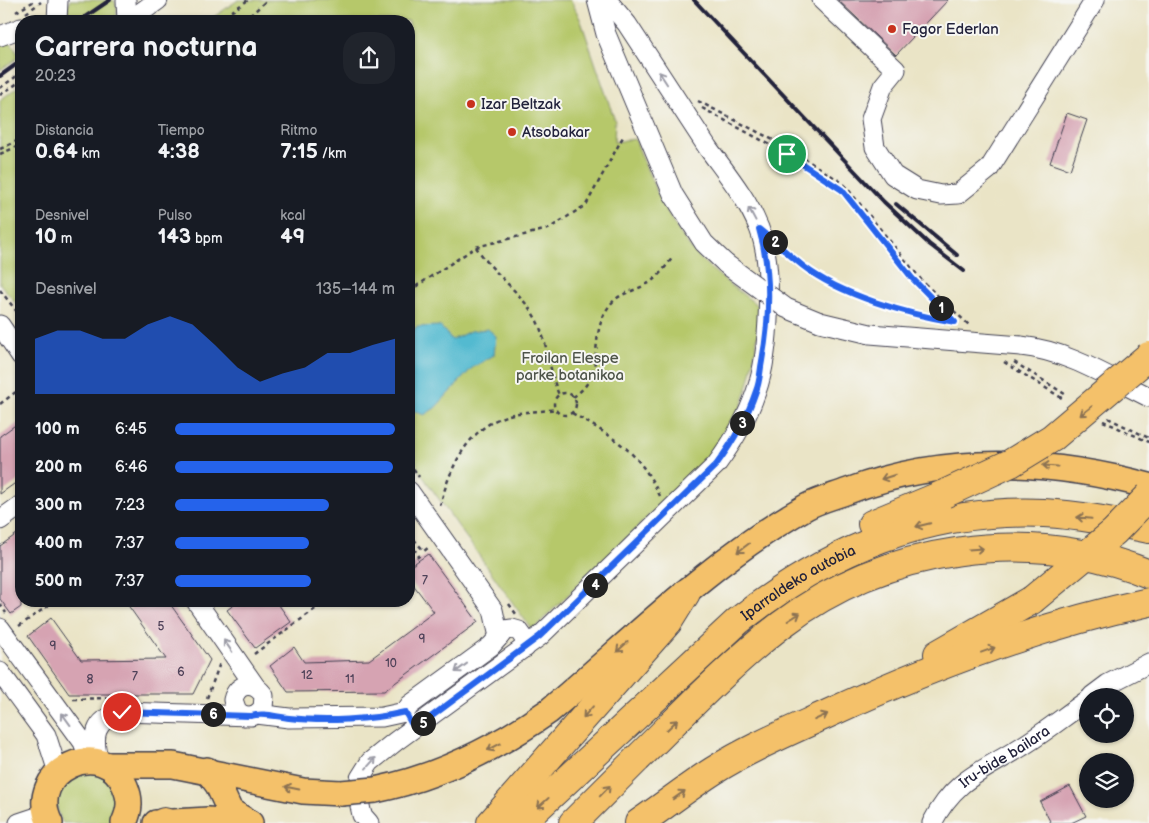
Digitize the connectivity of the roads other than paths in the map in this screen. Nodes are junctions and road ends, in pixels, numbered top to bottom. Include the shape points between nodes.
1 (58, 0) edge
2 (126, 0) edge
3 (158, 0) edge
4 (587, 0) edge
5 (597, 0) edge
6 (607, 0) edge
7 (822, 0) edge
8 (1095, 0) edge
9 (56, 15) edge
10 (127, 15) edge
11 (137, 15) edge
12 (15, 30) edge
13 (606, 34) junction
14 (0, 36) edge
15 (0, 325) edge
16 (15, 347) edge
17 (1149, 356) edge
18 (1149, 397) edge
19 (1149, 486) edge
20 (1149, 496) edge
21 (415, 500) edge
22 (15, 509) edge
23 (0, 520) edge
24 (1149, 529) edge
25 (1149, 574) edge
26 (686, 593) junction
27 (1149, 602) edge
28 (201, 607) edge
29 (9, 628) edge
30 (499, 637) junction
31 (525, 648) junction
32 (1149, 663) edge
33 (0, 672) edge
34 (893, 684) junction
35 (1103, 688) edge
36 (255, 704) junction
37 (1079, 706) edge
38 (405, 712) junction
39 (420, 725) junction
40 (98, 763) junction
41 (207, 770) junction
42 (58, 772) junction
43 (566, 782) junction
44 (48, 819) edge
45 (19, 823) edge
46 (124, 823) edge
47 (163, 823) edge
48 (242, 823) edge
49 (250, 823) edge
50 (369, 823) edge
51 (491, 823) edge
52 (521, 823) edge
53 (572, 823) edge
54 (639, 823) edge
55 (932, 823) edge

1 - 9 street
2 - 10 street
3 - 11 street
4 - 13 street
5 - 13 street
31 -> 6 street via 562,618 716,465 734,440 757,390 764,348 769,275 759,229 740,194 628,24
7 - 8 street via 896,70 883,86 872,119 875,147 893,175 917,190 941,195 958,194 988,170
12 - 14 street
13 - 18 street, bridge via 673,194 704,242 726,264 786,308 820,322 870,334 958,330 1016,353 1043,348 1063,354
15 - 16 street
17 -> 43 highway, bridge via 1052,438 1011,462 788,564 742,598 674,663
19 -> 26 main road via 1066,467 1038,465 958,466 900,474 808,506 762,534
20 - 34 highway, bridge via 1114,532 1032,600
21 - 30 street via 493,610
22 - 23 street
24 -> 43 highway, Iparraldeko autobia via 1061,515 1001,513 931,523 862,545 828,560 738,621
53 -> 25 highway, bridge via 714,684 782,625 844,586 895,565 956,550 1015,546 1069,552 1131,566
26 -> 41 main road, bridge via 549,711 494,747 444,770 411,782 341,793 303,791
26 -> 51 highway via 668,622
34 -> 27 highway via 1038,632
36 -> 28 street via 242,655
40 -> 29 street
30 - 31 street via 505,630 519,631
30 -> 38 street
31 - 39 street
32 - 35 street
33 - 42 street via 46,735
54 -> 34 highway via 714,770
36 - 38 street via 286,717 382,717
36 - 40 street via 122,712 108,716 98,729 94,744
37 - 55 street, Iru-bide bailara via 1022,747 968,778 940,807
38 - 39 street via 411,723
50 -> 39 street via 360,806 360,778 370,762
40 - 41 main road via 173,765
40 - 42 main road via 68,765
40 - 46 main road via 123,780 130,796
41 - 49 main road via 218,784 230,811
42 - 44 main road via 47,792
43 -> 52 highway, Iparraldeko autobia
44 - 45 street
47 - 48 main road via 208,820

